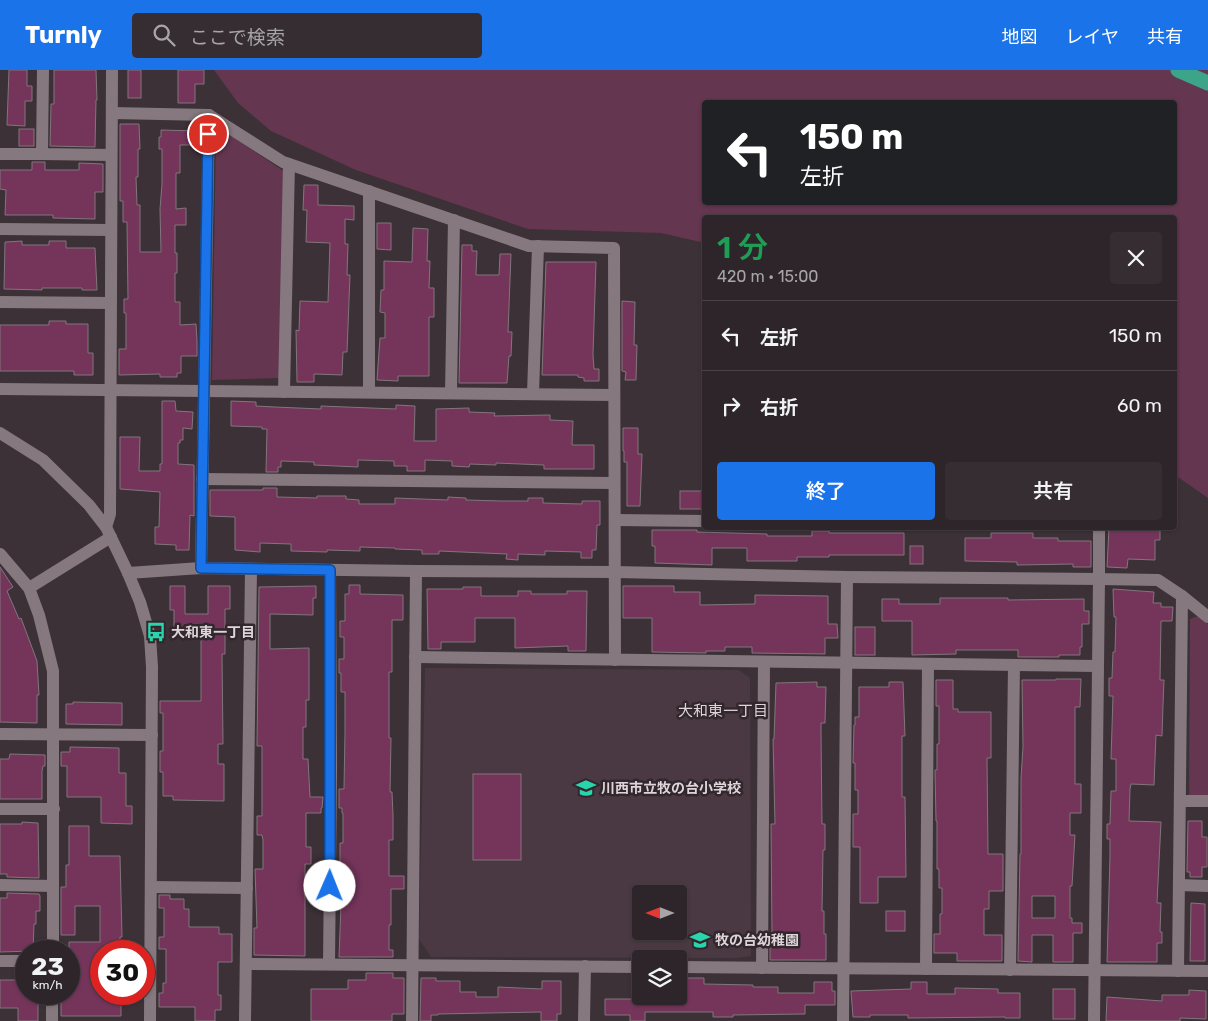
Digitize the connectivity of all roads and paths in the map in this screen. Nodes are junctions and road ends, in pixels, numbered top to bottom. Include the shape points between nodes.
1 (43, 70) edge
2 (112, 70) edge
3 (1178, 70) edge
4 (1208, 83) edge
5 (112, 113) junction
6 (208, 114) junction
7 (0, 154) edge
8 (42, 154) junction
9 (111, 155) junction
10 (289, 164) junction
11 (369, 191) junction
12 (454, 220) junction
13 (0, 229) edge
14 (111, 230) junction
15 (538, 246) junction
16 (0, 302) edge
17 (111, 303) junction
18 (0, 389) edge
19 (110, 390) junction
20 (204, 391) junction
21 (284, 392) junction
22 (369, 392) junction
23 (451, 393) junction
24 (533, 394) junction
25 (614, 395) junction
26 (0, 432) edge
27 (202, 478) junction
28 (614, 483) junction
29 (614, 520) junction
30 (702, 520) edge
31 (1099, 530) edge
32 (109, 532) junction
33 (0, 554) edge
34 (201, 568) junction
35 (251, 569) junction
36 (330, 570) junction
37 (416, 571) junction
38 (128, 572) junction
39 (614, 572) junction
40 (847, 577) junction
41 (1099, 579) junction
42 (29, 588) junction
43 (1182, 596) junction
44 (1208, 617) edge
45 (415, 657) junction
46 (615, 660) junction
47 (764, 662) junction
48 (846, 663) junction
49 (928, 664) junction
50 (1014, 665) junction
51 (1098, 666) junction
52 (0, 734) edge
53 (54, 734) junction
54 (152, 735) junction
55 (1180, 801) junction
56 (1208, 801) edge
57 (0, 809) edge
58 (54, 809) junction
59 (0, 885) edge
60 (1179, 885) junction
61 (53, 886) junction
62 (1208, 886) edge
63 (152, 887) junction
64 (246, 888) junction
65 (53, 940) edge
66 (0, 961) edge
67 (15, 961) edge
68 (246, 964) junction
69 (329, 964) junction
70 (411, 965) junction
71 (585, 966) junction
72 (632, 967) edge
73 (687, 967) edge
74 (762, 968) junction
75 (844, 968) junction
76 (926, 969) junction
77 (1010, 970) junction
78 (1095, 970) junction
79 (1178, 971) junction
80 (1208, 971) edge
81 (52, 1005) edge
82 (52, 1021) edge
83 (150, 1021) edge
84 (245, 1021) edge
85 (412, 1021) edge
86 (584, 1021) edge
87 (843, 1021) edge
88 (1094, 1021) edge

1 - 8 street
2 - 5 street
3 - 4 highway
5 - 6 street
5 - 9 street
6 - 10 street
6 - 20 street
7 - 8 street
8 - 9 street
9 - 14 street
10 - 11 street
10 - 21 street
11 - 12 street
11 - 22 street
12 - 15 street via 529,246
12 - 23 street
13 - 14 street
14 - 17 street
15 - 24 street
15 - 25 street via 614,248
16 - 17 street
17 - 19 street
18 - 19 street
19 - 20 street
19 - 32 street
20 - 21 street
20 - 27 street
21 - 22 street
22 - 23 street
23 - 24 street
24 - 25 street
25 - 28 street
26 - 32 street via 43,460 89,505
27 - 28 street
27 - 34 street
28 - 29 street
29 - 30 street
29 - 39 street
31 - 41 street
32 - 38 street
32 - 42 street
33 - 42 street
34 - 35 street
34 - 38 street
35 - 36 street
35 - 64 street
36 - 37 street
36 - 69 street
37 - 39 street
37 - 45 street
38 - 54 street via 150,636
39 - 40 street
39 - 46 street
40 - 41 street
40 - 48 street
41 - 43 street via 1158,580
41 - 51 street
42 - 53 street via 53,671
43 - 44 street
43 - 55 street
45 - 46 street
45 - 70 street
46 - 47 street
47 - 48 street
47 - 74 street
48 - 49 street
48 - 75 street
49 - 50 street
49 - 76 street
50 - 51 street
50 - 77 street
51 - 78 street
52 - 53 street
53 - 54 street
53 - 58 street
54 - 63 street
55 - 56 street
55 - 60 street
57 - 58 street
58 - 61 street
59 - 61 street
60 - 62 street
60 - 79 street
61 - 65 street
63 - 64 street
63 - 83 street
64 - 68 street
66 - 67 street
68 - 69 street
68 - 84 street
69 - 70 street
70 - 71 street
70 - 85 street
71 - 72 street
71 - 86 street
73 - 74 street
74 - 75 street
75 - 76 street
75 - 87 street
76 - 77 street
77 - 78 street
78 - 79 street
78 - 88 street
79 - 80 street
81 - 82 street

